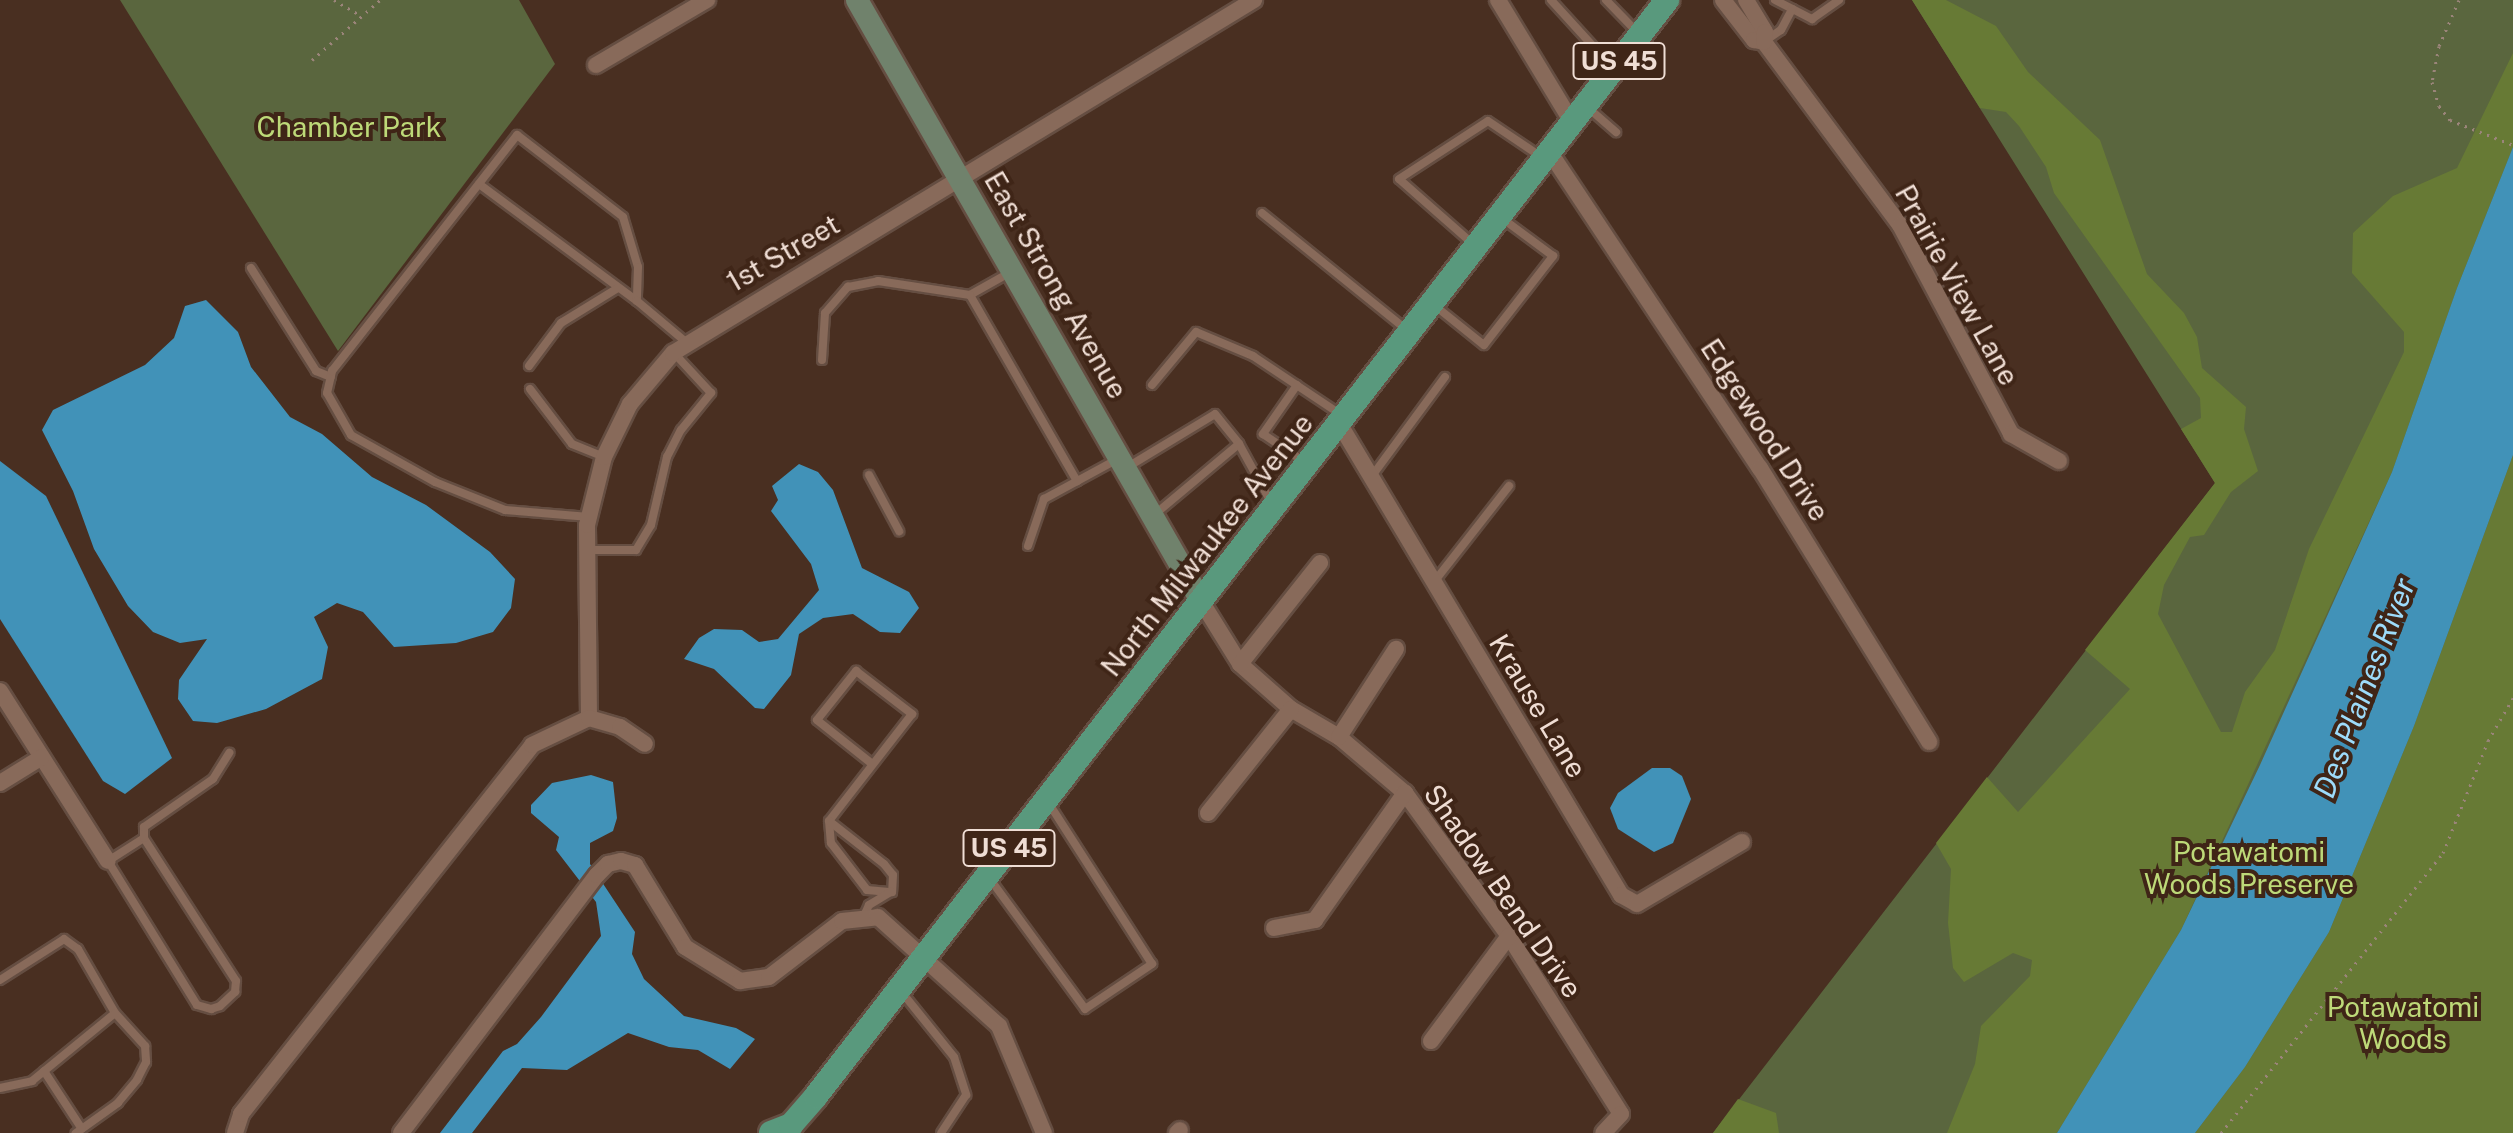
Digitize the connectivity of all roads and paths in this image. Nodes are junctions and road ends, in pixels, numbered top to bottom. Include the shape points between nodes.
1 (334, 0) edge
2 (380, 0) edge
3 (707, 0) edge
4 (857, 0) edge
5 (1254, 0) edge
6 (1498, 0) edge
7 (1551, 0) edge
8 (1606, 0) edge
9 (1667, 0) edge
10 (1723, 0) edge
11 (1746, 0) edge
12 (1775, 0) edge
13 (1839, 0) edge
14 (2459, 0) edge
15 (1792, 9) junction
16 (360, 15) junction
17 (1640, 35) junction
18 (1764, 42) junction
19 (312, 60) dead end
20 (596, 65) dead end
21 (1614, 69) junction
22 (1579, 114) junction
23 (1616, 132) dead end
24 (2513, 145) edge
25 (1547, 154) junction
26 (960, 179) junction
27 (479, 184) junction
28 (1262, 213) dead end
29 (1499, 216) junction
30 (1476, 246) junction
31 (251, 268) dead end
32 (1013, 271) junction
33 (618, 288) junction
34 (970, 295) junction
35 (637, 301) junction
36 (1431, 302) junction
37 (1409, 331) junction
38 (680, 348) junction
39 (822, 360) dead end
40 (529, 366) dead end
41 (331, 377) junction
42 (1445, 377) dead end
43 (1152, 385) dead end
44 (1297, 385) junction
45 (530, 389) dead end
46 (1342, 420) junction
47 (1239, 444) junction
48 (604, 457) junction
49 (2059, 461) dead end
50 (1123, 463) junction
51 (1307, 464) junction
52 (869, 475) dead end
53 (1371, 477) junction
54 (1077, 481) junction
55 (1509, 486) dead end
56 (1274, 507) junction
57 (1153, 516) junction
58 (589, 517) junction
59 (899, 531) dead end
60 (1028, 546) dead end
61 (587, 550) junction
62 (1320, 563) dead end
63 (1434, 582) junction
64 (1201, 601) junction
65 (1396, 649) dead end
66 (1240, 664) junction
67 (0, 691) edge
68 (2513, 698) edge
69 (1291, 709) junction
70 (589, 718) junction
71 (1339, 737) junction
72 (1929, 742) dead end
73 (645, 744) dead end
74 (229, 753) dead end
75 (42, 757) junction
76 (871, 763) junction
77 (0, 783) edge
78 (1405, 793) junction
79 (1046, 800) junction
80 (1208, 813) dead end
81 (829, 821) junction
82 (144, 838) junction
83 (1742, 842) dead end
84 (108, 861) junction
85 (987, 876) junction
86 (892, 892) junction
87 (864, 916) junction
88 (1274, 928) dead end
89 (1509, 936) junction
90 (922, 959) junction
91 (0, 980) edge
92 (899, 989) junction
93 (115, 1013) junction
94 (1431, 1041) dead end
95 (44, 1071) junction
96 (0, 1088) edge
97 (784, 1130) edge
98 (79, 1131) edge
99 (235, 1133) edge
100 (401, 1133) edge
101 (941, 1133) edge
102 (1044, 1133) edge
103 (1603, 1133) edge
104 (2221, 1133) edge

1 - 16 path
2 - 16 path
3 - 20 street
4 - 26 street, East Strong Avenue
5 - 26 street, 1st Street
6 - 22 street
7 - 21 lane
8 - 17 lane
9 - 17 main road, North Milwaukee Avenue / US 45
10 - 18 street, Prairie View Lane via 1754,40
11 - 18 street, Prairie View Lane via 1765,32
12 - 15 lane
13 - 15 lane via 1812,19
14 - 24 path via 2439,46 2432,82 2439,106 2450,120
15 - 18 lane via 1781,30
16 - 19 path
17 - 21 main road, North Milwaukee Avenue / US 45
18 - 49 street, Prairie View Lane via 1900,225 2011,434
21 - 22 main road, North Milwaukee Avenue / US 45
22 - 23 lane
22 - 25 main road, North Milwaukee Avenue / US 45
25 - 29 main road, North Milwaukee Avenue / US 45
25 - 30 lane via 1488,121 1399,179
25 - 72 street, Edgewood Drive via 1760,468
26 - 32 street, East Strong Avenue
26 - 38 street, 1st Street
27 - 33 lane
27 - 35 lane via 517,135 623,217 638,267
27 - 41 lane
28 - 37 lane
29 - 30 main road, North Milwaukee Avenue / US 45
29 - 36 lane via 1553,256 1484,345
30 - 36 main road, North Milwaukee Avenue / US 45
31 - 41 lane via 316,371
32 - 34 lane
32 - 50 street, East Strong Avenue
33 - 35 lane
33 - 40 lane via 561,323
34 - 39 lane via 878,281 848,287 825,313
34 - 54 lane
35 - 38 lane
36 - 37 main road, North Milwaukee Avenue / US 45
37 - 46 main road, North Milwaukee Avenue / US 45
38 - 48 street, 1st Street via 630,404
38 - 61 lane via 711,393 667,457 651,525 636,550
41 - 58 lane via 330,403 351,435 435,482 505,510
42 - 53 lane
43 - 44 lane via 1196,332 1253,356
44 - 46 lane
44 - 51 lane via 1263,434
45 - 48 lane via 572,444
46 - 51 main road, North Milwaukee Avenue / US 45
46 - 53 street, Krause Lane
47 - 50 lane via 1215,414
47 - 56 lane
47 - 57 lane
48 - 58 street, 1st Street
50 - 54 lane
50 - 57 street, East Strong Avenue
51 - 56 main road, North Milwaukee Avenue / US 45
52 - 59 lane
53 - 63 street, Krause Lane
54 - 60 lane via 1044,499
55 - 63 lane
56 - 64 main road, North Milwaukee Avenue / US 45
57 - 64 street, East Strong Avenue
58 - 61 street, 1st Street
61 - 70 street, 1st Street
62 - 66 street
63 - 83 street, Krause Lane via 1621,895 1637,904
64 - 66 street, Shadow Bend Drive
64 - 79 main road, North Milwaukee Avenue / US 45
65 - 71 street
66 - 69 street, Shadow Bend Drive
67 - 75 street
68 - 104 path via 2488,741 2443,853
69 - 71 street, Shadow Bend Drive
69 - 80 street
70 - 73 street via 620,727
70 - 99 street via 542,740 523,756 241,1114
71 - 78 street, Shadow Bend Drive
74 - 82 lane via 213,779 153,817 144,827
75 - 77 street
75 - 84 street
76 - 76 lane via 817,720 856,671 912,714
76 - 81 lane
78 - 88 street via 1315,920
78 - 89 street, Shadow Bend Drive
79 - 85 main road, North Milwaukee Avenue / US 45
79 - 85 lane via 1152,964 1085,1009
81 - 86 lane via 884,864 893,875
81 - 86 lane via 831,843 867,890
82 - 84 lane
82 - 84 lane via 236,981 229,1000 211,1009 197,1005
85 - 90 main road, North Milwaukee Avenue / US 45
86 - 87 lane via 869,905
87 - 90 street via 878,917
87 - 100 street via 842,921 769,977 740,981 685,947 635,865 608,864
89 - 94 street
89 - 103 street, Shadow Bend Drive via 1621,1114
90 - 92 main road, North Milwaukee Avenue / US 45
90 - 102 street via 999,1026
91 - 93 lane via 64,939 78,949
92 - 97 main road, North Milwaukee Avenue / US 45
92 - 101 lane via 954,1057 966,1095
93 - 95 lane
93 - 98 lane via 145,1046 146,1062 118,1103
95 - 96 lane via 32,1081
95 - 98 lane

